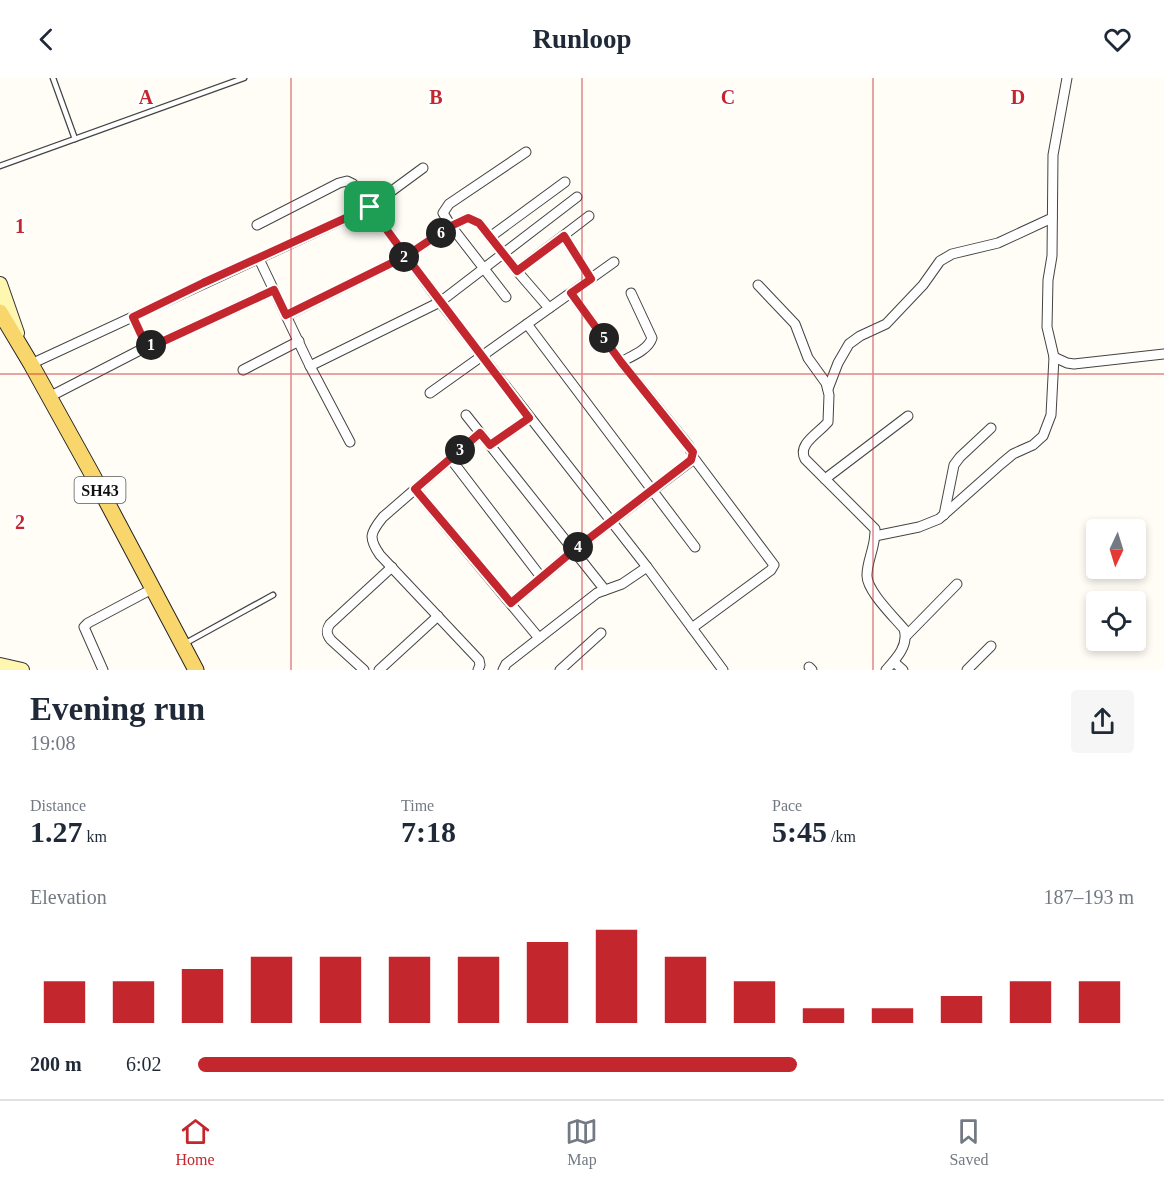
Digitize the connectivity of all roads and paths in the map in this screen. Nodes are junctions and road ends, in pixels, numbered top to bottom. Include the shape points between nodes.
1 (54, 78) edge
2 (244, 78) edge
3 (1067, 78) edge
4 (235, 80) edge
5 (75, 139) junction
6 (526, 152) dead end
7 (0, 166) edge
8 (423, 168) dead end
9 (565, 182) dead end
10 (577, 197) dead end
11 (370, 207) junction
12 (589, 216) dead end
13 (1052, 218) junction
14 (257, 225) dead end
15 (451, 226) junction
16 (564, 236) junction
17 (490, 237) junction
18 (503, 253) junction
19 (406, 256) junction
20 (259, 259) junction
21 (614, 262) dead end
22 (484, 268) junction
23 (517, 271) junction
24 (591, 279) junction
25 (0, 284) edge
26 (758, 285) dead end
27 (274, 290) junction
28 (631, 292) dead end
29 (571, 293) junction
30 (506, 297) dead end
31 (440, 303) junction
32 (549, 308) junction
33 (0, 312) edge
34 (286, 315) junction
35 (133, 317) junction
36 (527, 324) junction
37 (299, 341) junction
38 (150, 345) junction
39 (1164, 354) edge
40 (28, 358) junction
41 (482, 358) junction
42 (1057, 359) junction
43 (621, 362) junction
44 (310, 366) junction
45 (243, 370) dead end
46 (828, 389) junction
47 (430, 393) dead end
48 (49, 397) junction
49 (466, 415) dead end
50 (908, 416) dead end
51 (529, 418) junction
52 (992, 428) dead end
53 (480, 433) junction
54 (350, 442) dead end
55 (490, 445) junction
56 (693, 457) junction
57 (450, 458) junction
58 (825, 479) junction
59 (415, 489) junction
60 (653, 490) junction
61 (944, 515) junction
62 (611, 522) junction
63 (875, 536) junction
64 (695, 547) dead end
65 (574, 550) junction
66 (392, 567) junction
67 (647, 567) junction
68 (541, 577) junction
69 (957, 584) dead end
70 (152, 589) junction
71 (605, 590) junction
72 (273, 595) dead end
73 (511, 603) junction
74 (438, 616) junction
75 (692, 628) junction
76 (601, 633) dead end
77 (906, 636) junction
78 (538, 638) junction
79 (183, 645) junction
80 (991, 646) dead end
81 (894, 662) junction
82 (0, 665) edge
83 (22, 670) edge
84 (103, 670) edge
85 (195, 670) edge
86 (364, 670) edge
87 (379, 670) edge
88 (478, 670) edge
89 (503, 670) edge
90 (560, 670) edge
91 (723, 670) edge
92 (886, 670) edge
93 (903, 670) edge
94 (967, 670) edge

1 - 5 lane
2 - 4 lane
3 - 13 street via 1053,155
4 - 5 lane
5 - 7 lane
6 - 15 street via 449,204 443,213
8 - 11 street
9 - 17 street
10 - 18 street
11 - 14 street via 347,181
11 - 19 street
11 - 20 street
12 - 16 street
13 - 42 street via 1047,327
13 - 46 street via 998,243 952,254 940,261 886,324 849,344
15 - 17 street via 468,218 479,223
15 - 19 street
15 - 22 street
16 - 23 street
16 - 24 street
17 - 18 street
18 - 22 street
18 - 23 street
19 - 31 street
19 - 34 street
20 - 27 street
20 - 35 street
21 - 24 street
22 - 30 street
22 - 31 street
23 - 32 street
24 - 29 street
25 - 40 street
26 - 46 street via 795,324 808,358
27 - 34 street
27 - 38 street
28 - 43 street via 652,338 645,348
29 - 32 street
29 - 43 street
31 - 41 street
31 - 44 street
32 - 36 street
33 - 40 main road, SH43
34 - 37 street
35 - 38 street via 142,338
35 - 40 street
36 - 41 street
36 - 60 street
37 - 44 street
37 - 45 street
38 - 48 street
39 - 42 street via 1074,364
40 - 48 main road, SH43
41 - 47 street
41 - 51 street
42 - 61 street via 1051,415 1043,436 1013,454
43 - 56 street
44 - 54 street
46 - 58 street via 828,422 803,449 805,459
48 - 70 main road, SH43
49 - 53 street
50 - 58 street
51 - 55 street
51 - 62 street
52 - 61 street via 954,465
53 - 55 street
53 - 57 street
55 - 65 street
56 - 60 street
56 - 75 street via 774,565
57 - 59 street
57 - 68 street
58 - 63 street via 872,525
59 - 66 street via 383,517 372,536 373,544
59 - 73 street
60 - 62 street
60 - 64 street
61 - 63 street via 930,525
62 - 65 street
62 - 67 street
63 - 77 street via 868,583
65 - 68 street
65 - 71 street
66 - 74 street
66 - 86 street via 327,629 331,640
67 - 71 street
67 - 75 street
68 - 73 street
69 - 77 street
70 - 79 main road, SH43
70 - 84 street via 84,627
71 - 78 street
72 - 79 lane
73 - 78 street
74 - 87 street
74 - 88 street via 478,660
75 - 91 street
76 - 90 street
77 - 81 street
78 - 89 street
79 - 85 main road, SH43
80 - 94 street
81 - 92 street
81 - 93 street
82 - 83 street

